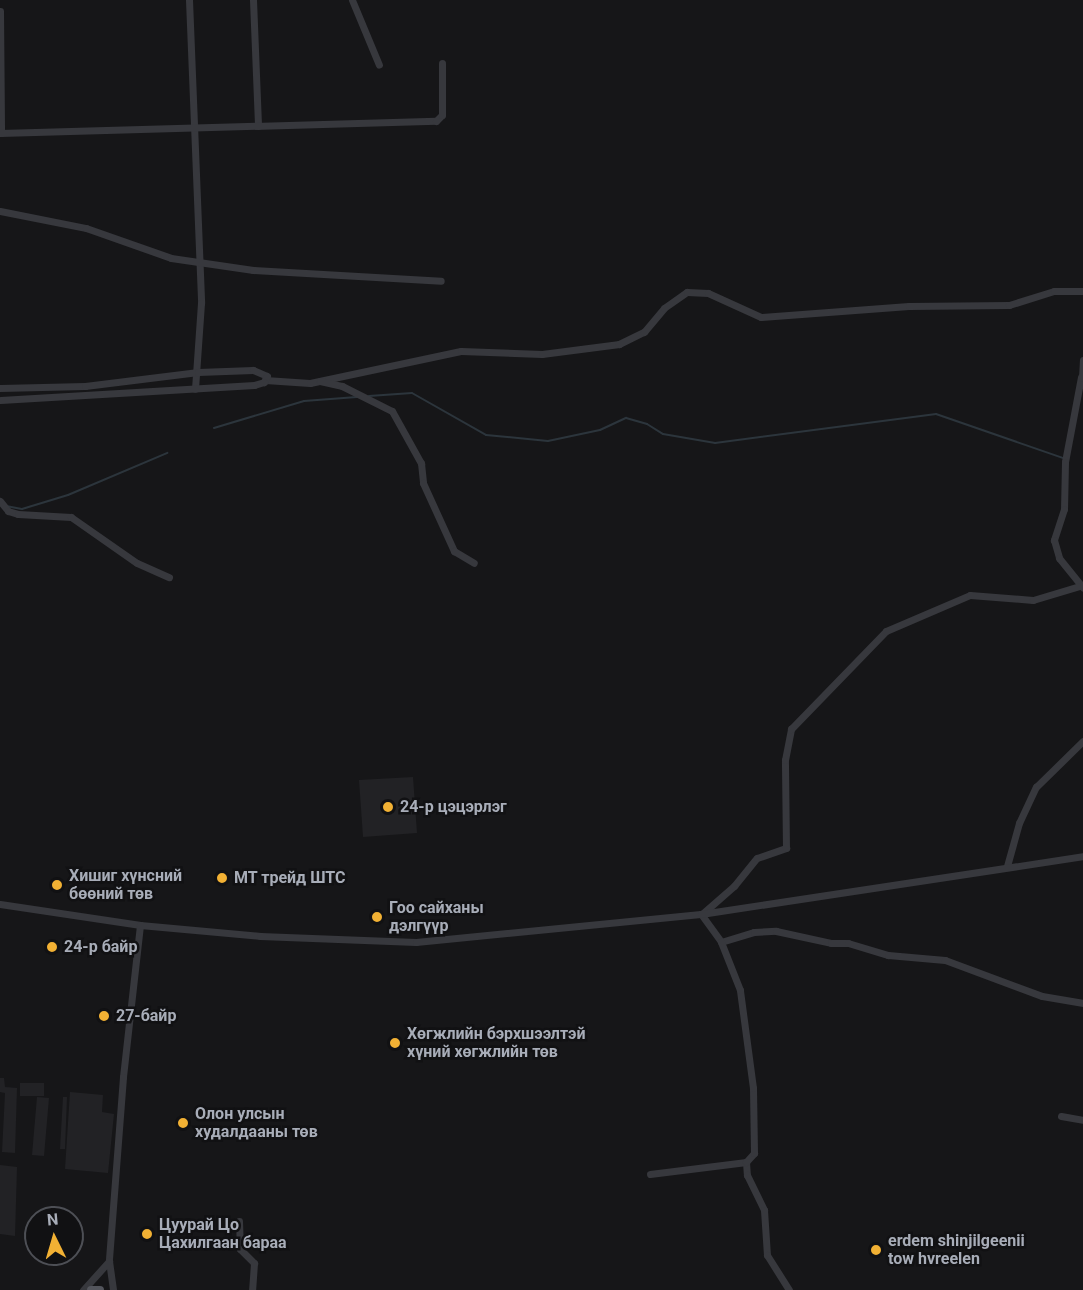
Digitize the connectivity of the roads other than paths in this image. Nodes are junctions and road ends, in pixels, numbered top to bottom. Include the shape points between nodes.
1 (189, 0) edge
2 (253, 0) edge
3 (352, 0) edge
4 (0, 11) edge
5 (442, 63) dead end
6 (379, 65) dead end
7 (258, 126) junction
8 (194, 128) junction
9 (1, 133) edge
10 (0, 211) edge
11 (200, 262) junction
12 (441, 280) dead end
13 (1083, 288) edge
14 (1083, 360) edge
15 (198, 372) junction
16 (1082, 379) edge
17 (265, 380) junction
18 (318, 381) junction
19 (0, 388) edge
20 (195, 389) junction
21 (0, 400) edge
22 (0, 501) edge
23 (474, 563) dead end
24 (169, 577) dead end
25 (1082, 586) edge
26 (1083, 741) edge
27 (1083, 856) edge
28 (1007, 866) junction
29 (0, 904) edge
30 (702, 914) junction
31 (140, 925) junction
32 (721, 942) junction
33 (1083, 1003) edge
34 (1061, 1116) dead end
35 (1083, 1120) edge
36 (746, 1162) junction
37 (650, 1174) dead end
38 (239, 1221) dead end
39 (109, 1262) junction
40 (83, 1290) edge
41 (91, 1290) edge
42 (100, 1290) edge
43 (113, 1290) edge
44 (252, 1290) edge
45 (789, 1290) edge

1 - 8 street
2 - 7 street
3 - 6 street
4 - 9 street
5 - 7 street via 442,116 436,121
7 - 8 street
8 - 9 street
8 - 11 street
10 - 11 street via 86,228 171,258
11 - 12 street via 253,270
11 - 15 street
13 - 18 street via 1054,291 1009,305 909,306 761,318 708,293 687,292 664,308 644,332 619,344 542,354 461,351
14 - 16 street
15 - 17 street via 263,371
15 - 19 street via 85,386
15 - 20 street
16 - 25 street via 1065,462 1064,509 1054,540 1059,558
17 - 18 street
17 - 20 street
18 - 23 street via 351,390 392,411 420,463 423,483 454,550
20 - 21 street
22 - 24 street via 8,511 18,514 71,517 137,563
25 - 30 street via 1033,600 970,595 886,631 791,729 784,760 786,848 757,858 734,886
26 - 28 street via 1036,787 1019,823
27 - 28 street
28 - 30 street
29 - 31 street
30 - 31 street via 416,942 260,936
30 - 32 street
31 - 39 street via 123,1077
32 - 33 street via 754,932 776,931 848,943 888,955 945,960 1042,996
32 - 36 street via 740,990 753,1088 754,1153
34 - 35 street
36 - 37 street
36 - 45 street via 747,1175 764,1210 767,1255
38 - 44 street via 240,1249 254,1263
39 - 40 street
39 - 43 street
41 - 42 main road

